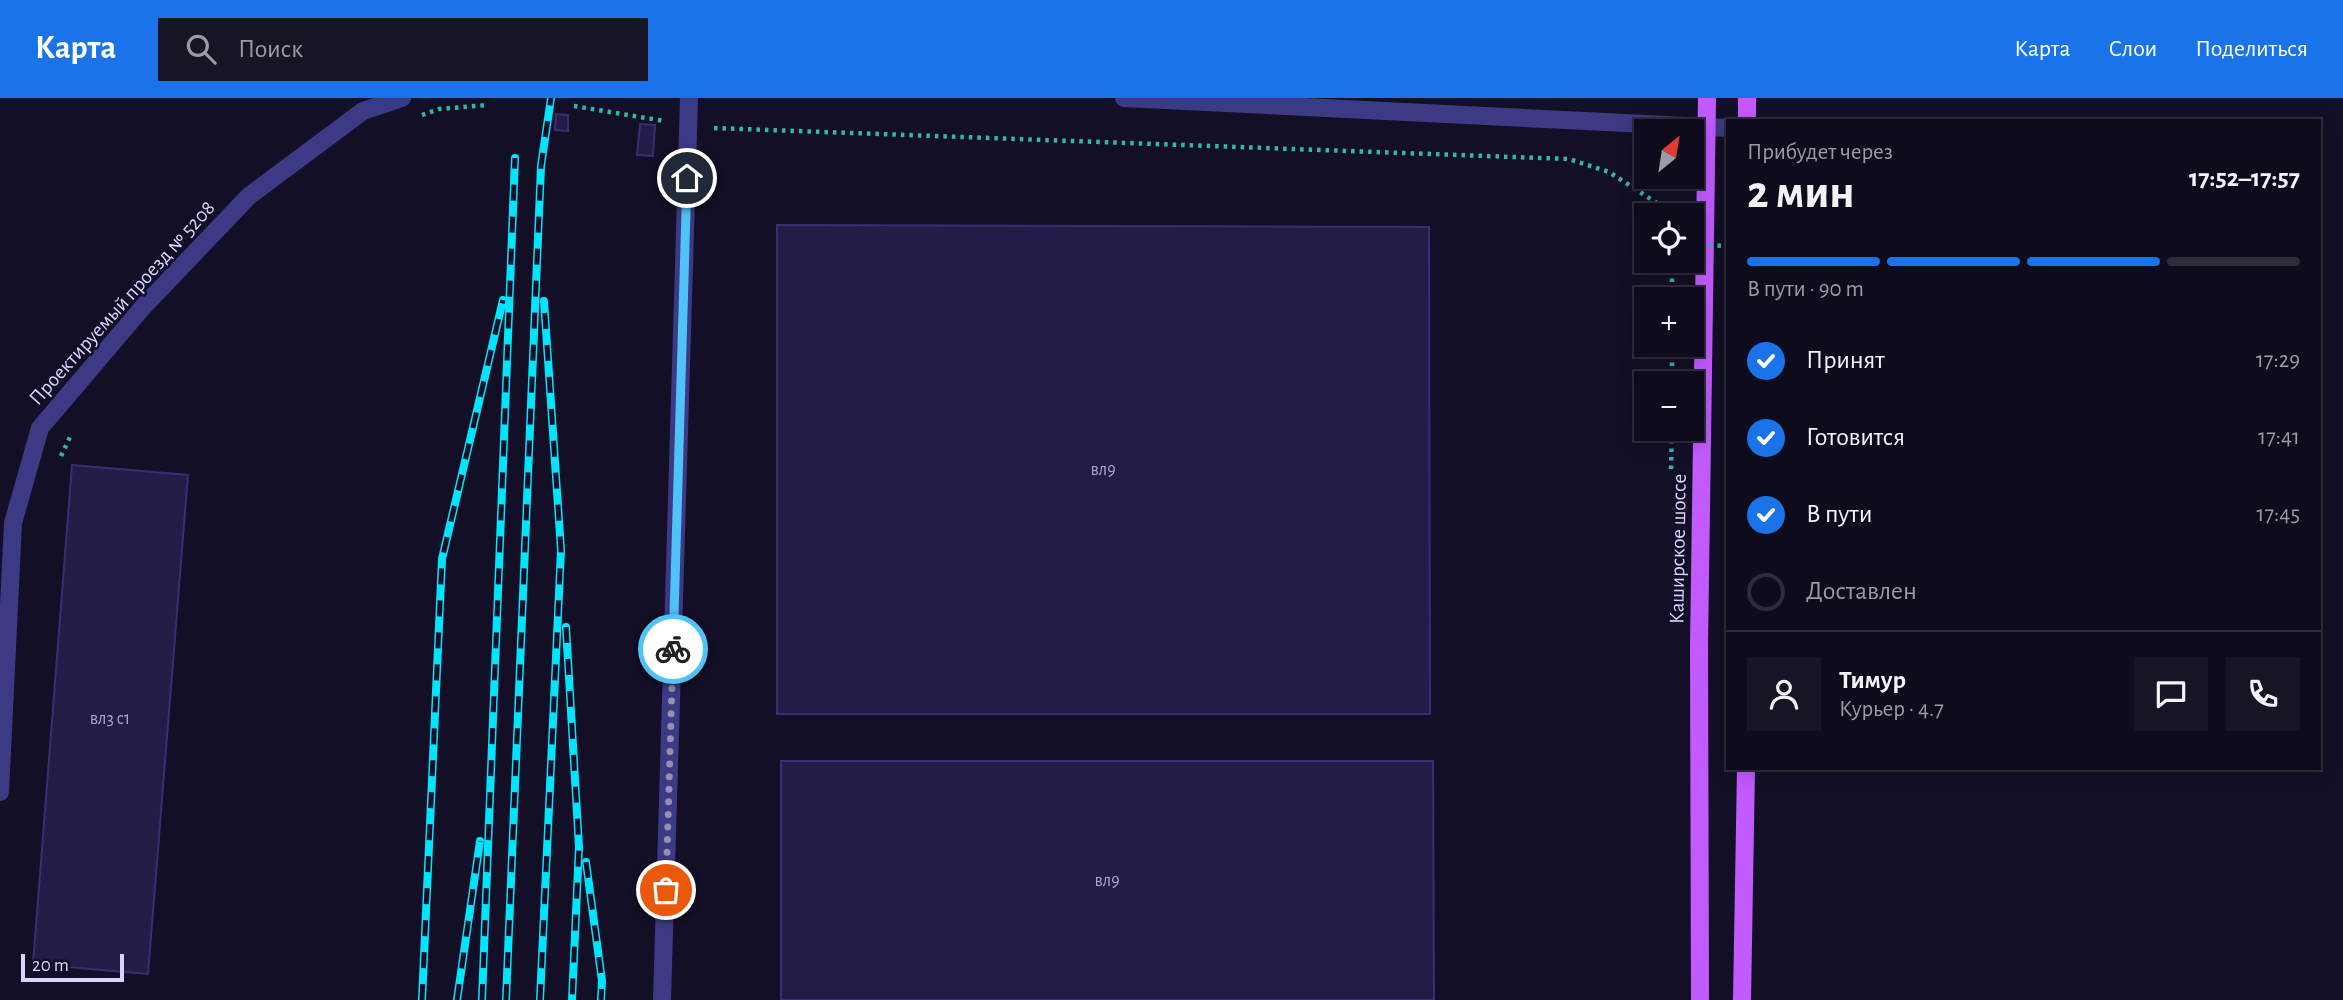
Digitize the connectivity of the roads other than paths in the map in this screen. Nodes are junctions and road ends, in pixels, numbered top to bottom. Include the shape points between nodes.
1 (402, 98) edge
2 (690, 98) edge
3 (1124, 98) edge
4 (1707, 98) edge
5 (1747, 98) edge
6 (1172, 99) edge
7 (1747, 119) edge
8 (1707, 127) junction
9 (1726, 128) edge
10 (2, 710) edge
11 (1746, 770) edge
12 (0, 792) edge
13 (662, 1000) edge
14 (1699, 1000) edge
15 (1742, 1000) edge

1 - 10 street, Проектируемый проезд № 5208 via 363,111 250,195 143,307 40,428 13,523
2 - 13 street
3 - 6 street
4 - 8 main road, Каширское шоссе
5 - 7 main road
6 - 8 street
8 - 9 street
8 - 14 main road, Каширское шоссе
10 - 12 street, Проектируемый проезд № 5208
11 - 15 main road

